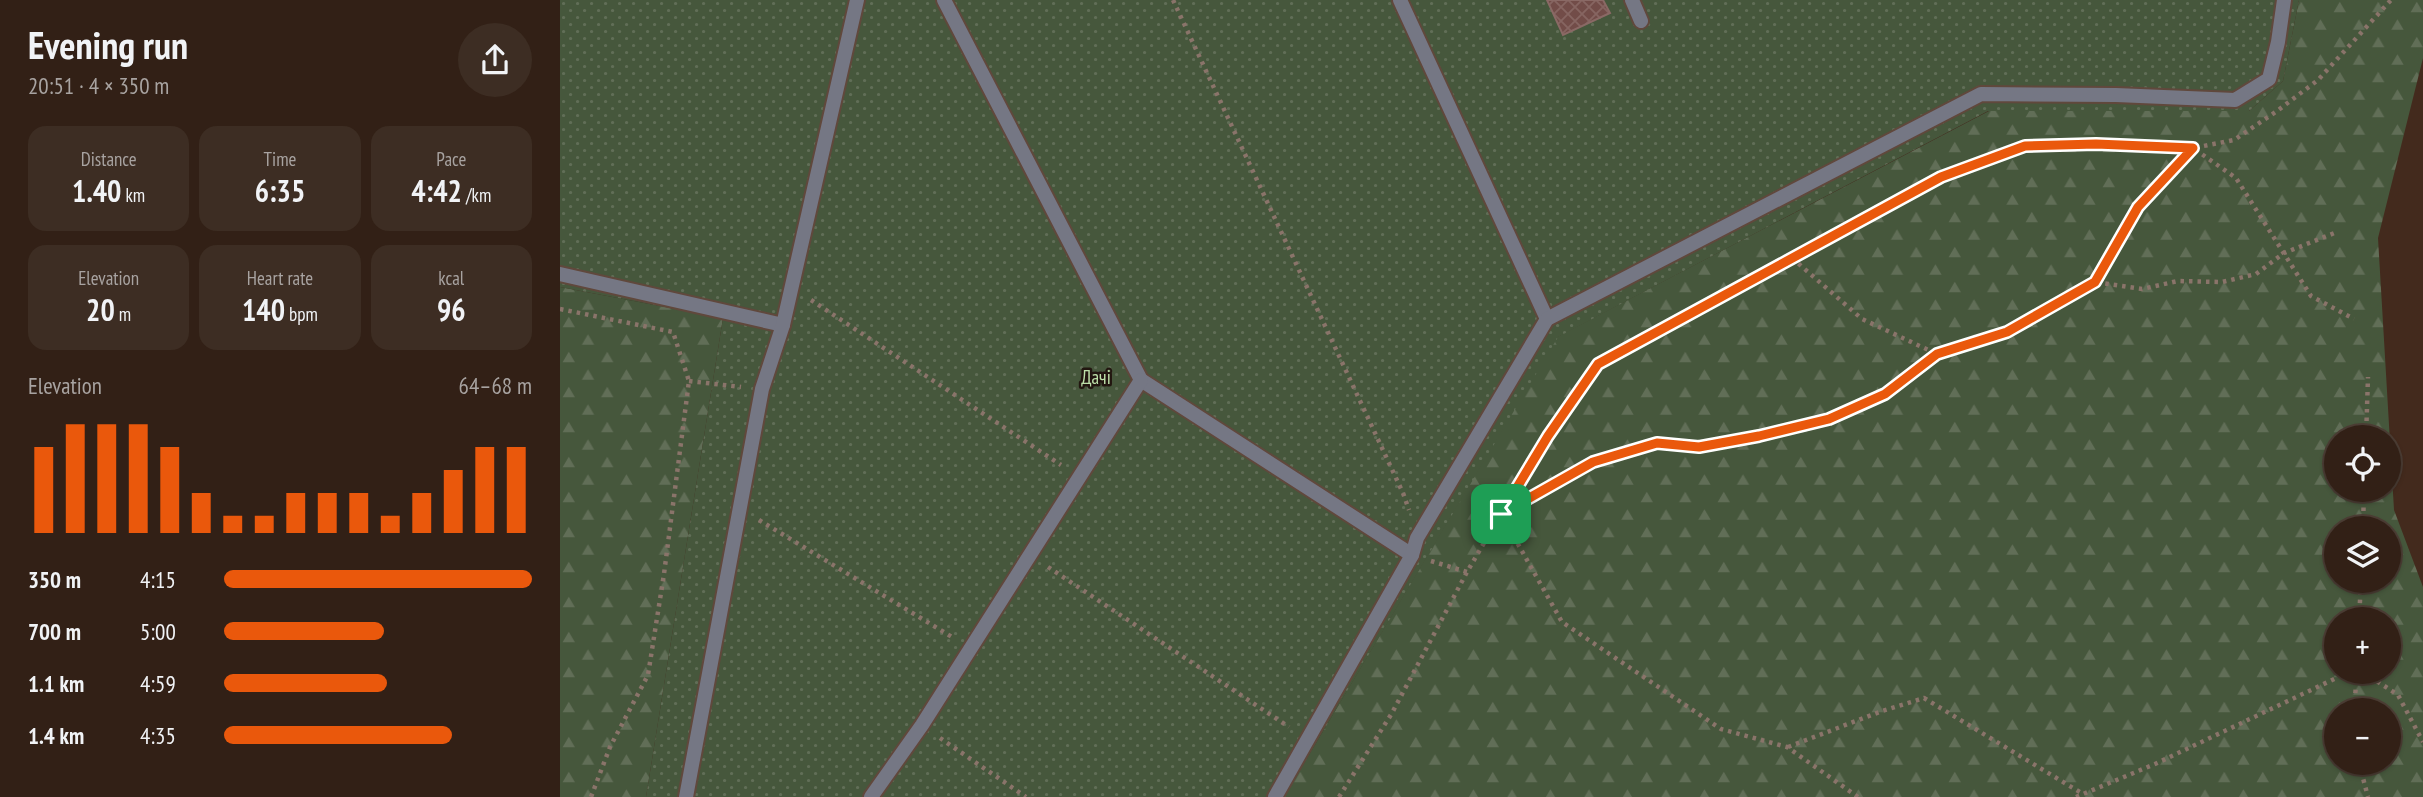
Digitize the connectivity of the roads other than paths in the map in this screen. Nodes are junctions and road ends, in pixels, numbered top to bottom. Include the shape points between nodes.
1 (857, 0) edge
2 (944, 0) edge
3 (1400, 0) edge
4 (1632, 0) edge
5 (2284, 0) edge
6 (1641, 21) dead end
7 (560, 274) edge
8 (1547, 319) junction
9 (783, 325) junction
10 (1141, 380) junction
11 (1412, 555) junction
12 (686, 797) edge
13 (871, 797) edge
14 (1275, 797) edge

1 - 9 lane
2 - 10 lane
3 - 8 lane
4 - 6 lane
5 - 8 lane via 2269,79 2235,100 1981,94
7 - 9 lane
8 - 11 lane via 1417,538
9 - 12 lane via 762,389
10 - 11 lane
10 - 13 lane via 922,725
11 - 14 lane

